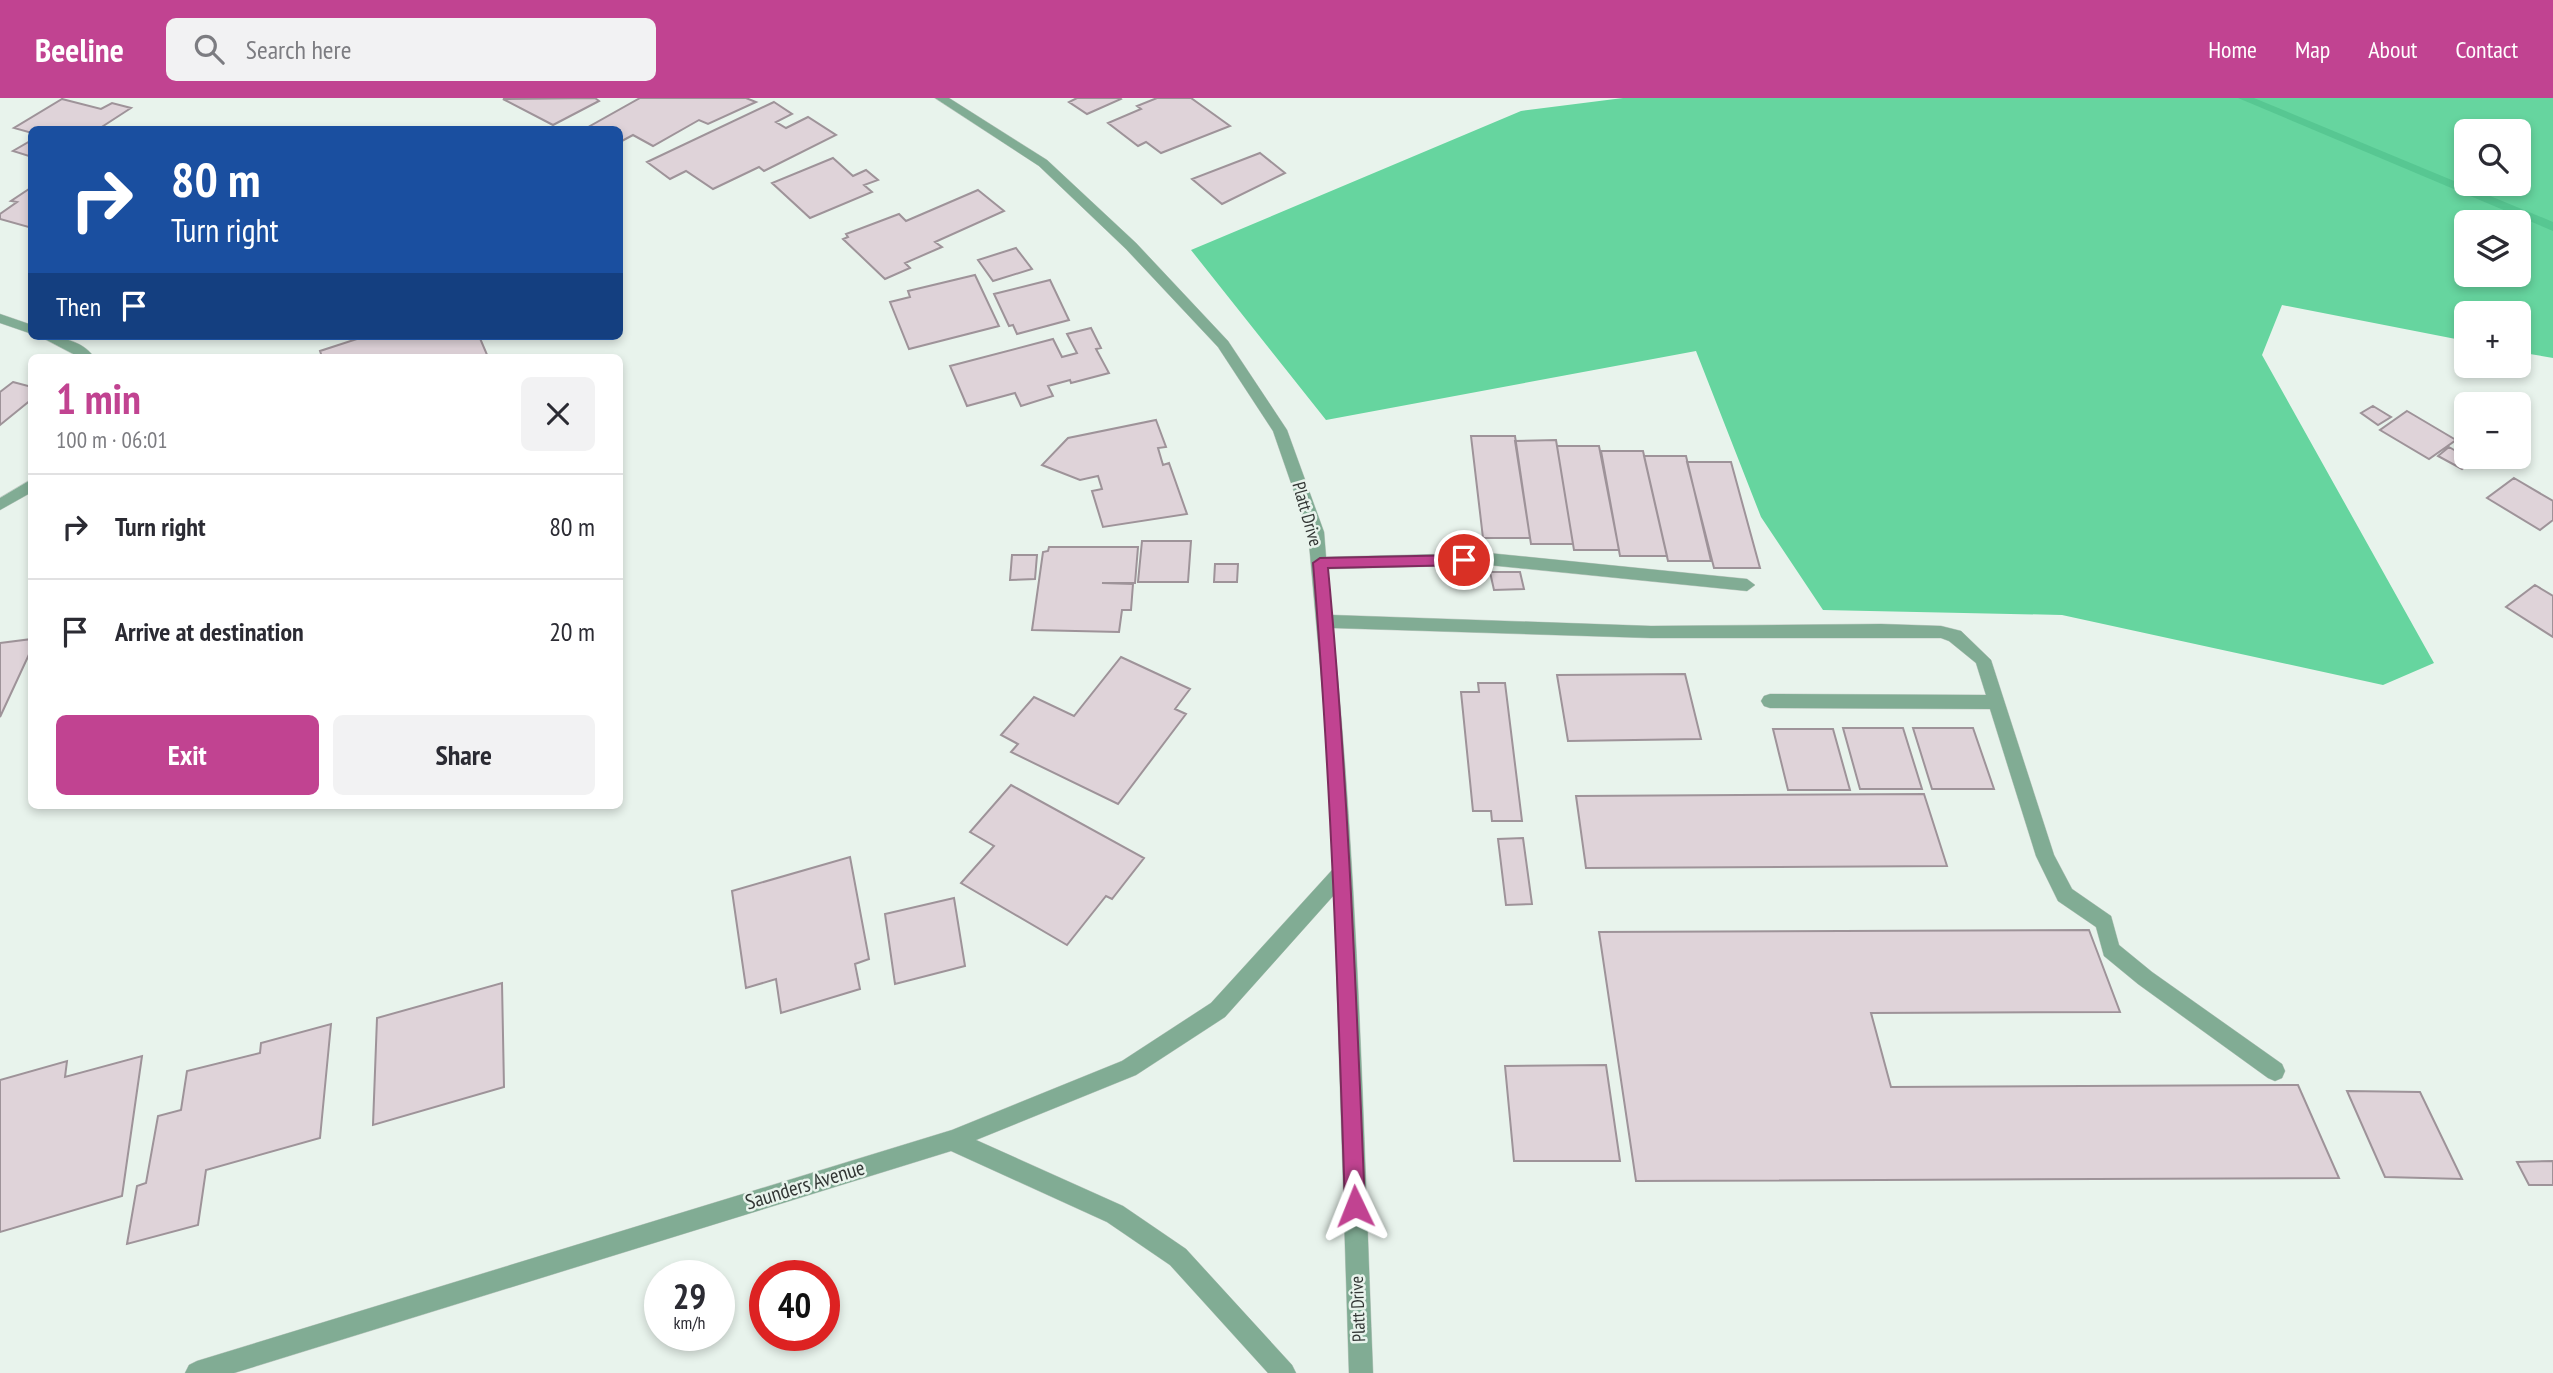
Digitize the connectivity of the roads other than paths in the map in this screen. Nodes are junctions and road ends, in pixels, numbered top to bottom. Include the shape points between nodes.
1 (941, 98) edge
2 (0, 318) edge
3 (28, 328) edge
4 (55, 340) edge
5 (85, 354) edge
6 (28, 487) edge
7 (0, 505) edge
8 (1320, 563) junction
9 (1747, 585) dead end
10 (1325, 621) junction
11 (1770, 702) dead end
12 (1996, 702) junction
13 (1343, 872) junction
14 (2275, 1070) dead end
15 (952, 1139) junction
16 (197, 1373) edge
17 (1284, 1373) edge
18 (1361, 1373) edge

1 - 8 street, Platt Drive via 1043,163 1131,246 1223,344 1280,430 1316,532
2 - 3 street
4 - 5 street
6 - 7 street
8 - 9 street via 1488,559
8 - 10 street, Platt Drive
10 - 12 street via 1651,632 1941,632 1955,636 1983,660
10 - 13 street, Platt Drive
11 - 12 street
12 - 14 street via 2045,856 2065,895 2104,922 2111,950
13 - 15 street, Saunders Avenue via 1217,1010 1129,1068
13 - 18 street, Platt Drive
15 - 16 street, Saunders Avenue
15 - 17 street via 1115,1214 1178,1257

